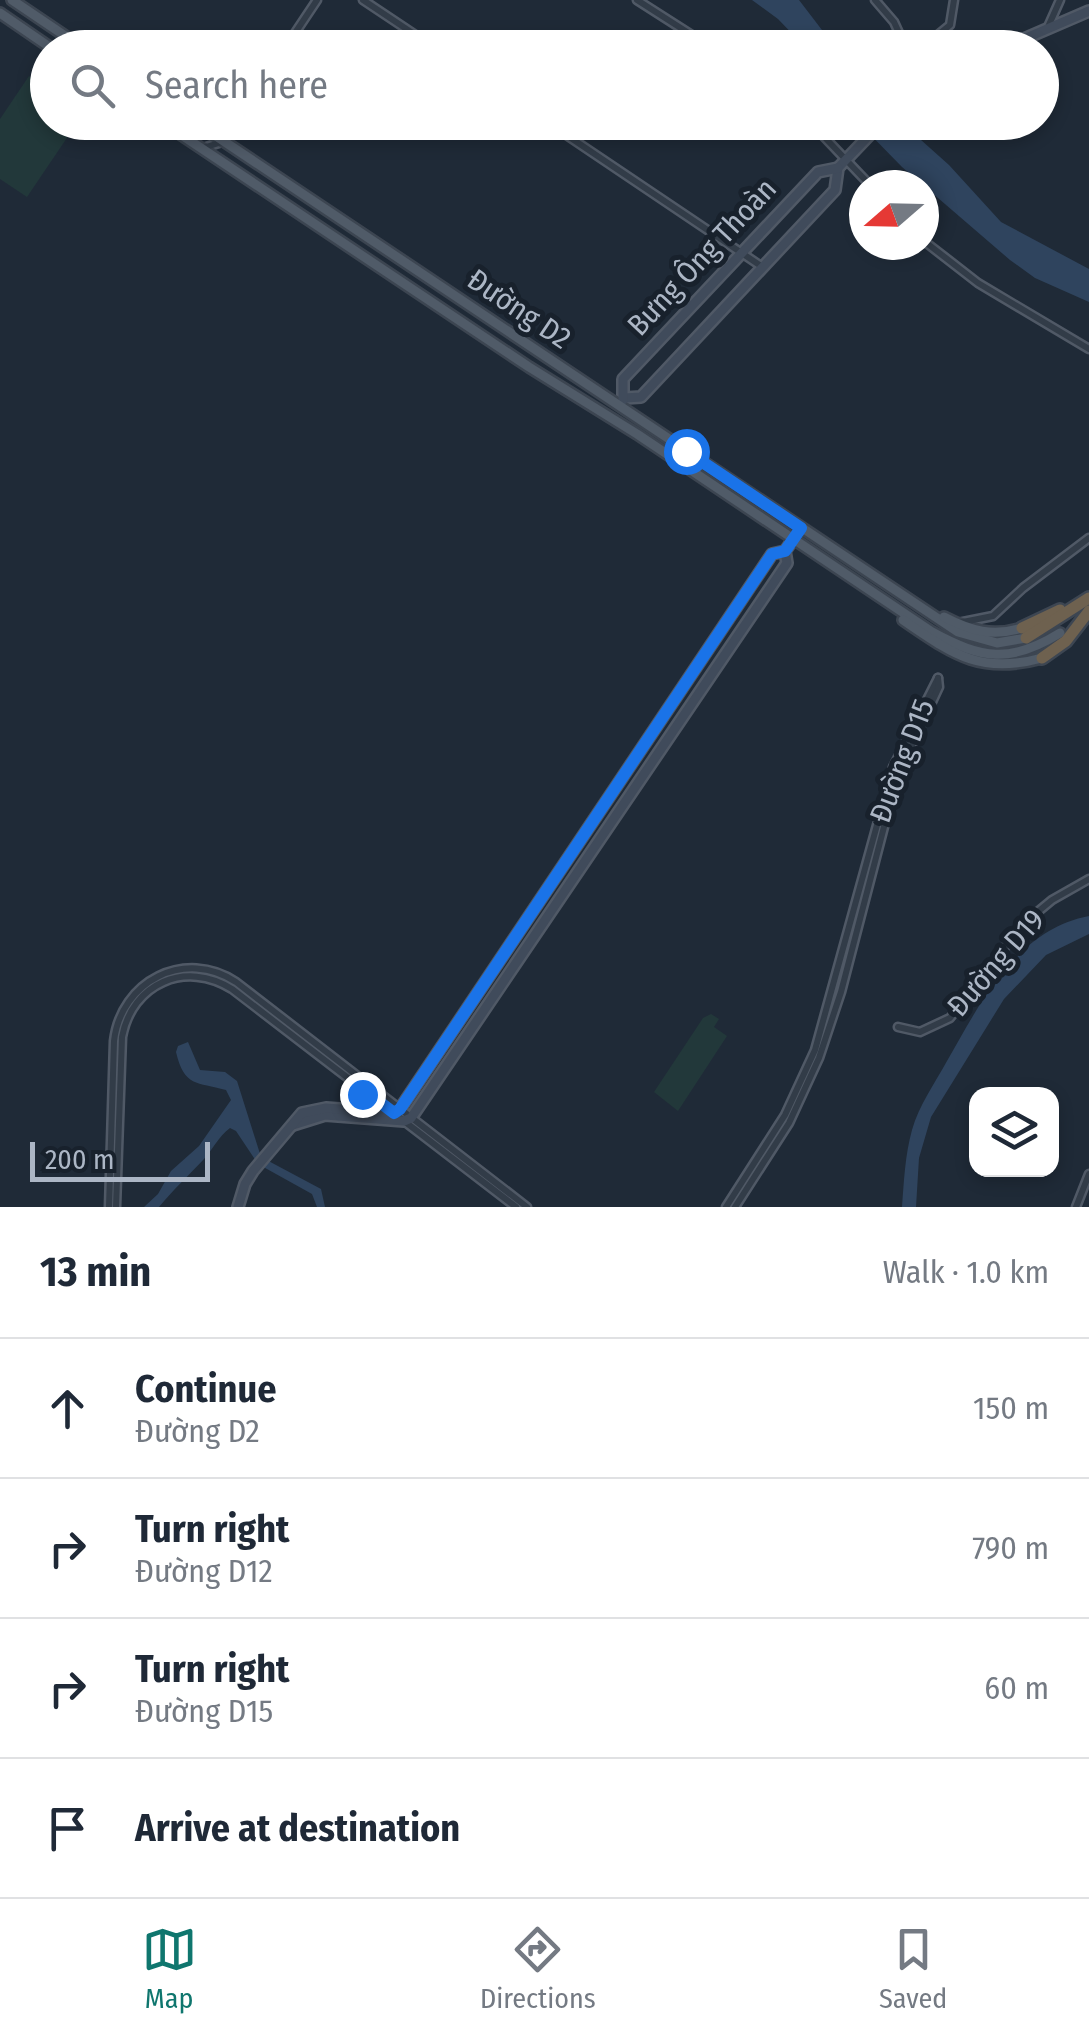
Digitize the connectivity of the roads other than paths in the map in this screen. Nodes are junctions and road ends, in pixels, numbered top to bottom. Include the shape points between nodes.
1 (12, 0) edge
2 (21, 0) edge
3 (317, 0) edge
4 (363, 0) edge
5 (638, 0) edge
6 (874, 0) edge
7 (954, 0) edge
8 (1060, 0) edge
9 (1089, 11) edge
10 (1, 15) edge
11 (1048, 27) junction
12 (57, 30) edge
13 (62, 30) edge
14 (297, 30) edge
15 (407, 30) edge
16 (684, 30) edge
17 (898, 30) edge
18 (944, 30) edge
19 (1042, 30) edge
20 (30, 34) edge
21 (188, 140) edge
22 (219, 140) edge
23 (574, 140) edge
24 (828, 140) edge
25 (864, 140) edge
26 (222, 142) junction
27 (200, 148) junction
28 (846, 159) junction
29 (838, 168) junction
30 (856, 170) edge
31 (741, 252) junction
32 (939, 253) edge
33 (761, 266) junction
34 (1089, 349) edge
35 (622, 402) junction
36 (611, 417) junction
37 (802, 526) junction
38 (1089, 538) edge
39 (792, 541) junction
40 (836, 548) junction
41 (806, 550) junction
42 (785, 551) junction
43 (1089, 604) edge
44 (956, 624) junction
45 (1060, 632) joint
46 (1024, 633) junction
47 (1042, 658) joint
48 (1089, 879) edge
49 (513, 943) junction
50 (526, 952) junction
51 (898, 1027) dead end
52 (360, 1087) junction
53 (348, 1110) junction
54 (397, 1111) junction
55 (116, 1113) junction
56 (408, 1119) junction
57 (286, 1129) junction
58 (1089, 1174) edge
59 (112, 1207) edge
60 (238, 1207) edge
61 (516, 1207) edge
62 (527, 1207) edge
63 (726, 1207) edge
64 (735, 1207) edge
65 (1076, 1207) edge

1 - 12 main road
2 - 13 main road
3 - 14 street
4 - 15 street
5 - 16 street
6 - 17 street
7 - 18 street
8 - 11 street
9 - 11 street
10 - 20 main road
11 - 19 street
21 - 27 main road, Đường D2
22 - 26 main road, Đường D2
23 - 31 street
24 - 28 street
25 - 28 street, Bưng Ông Thoàn
26 - 27 street
26 - 35 main road, Đường D2
27 - 36 main road, Đường D2 via 565,394
28 - 29 street, Bưng Ông Thoàn
28 - 30 street
29 - 31 street, Bưng Ông Thoàn via 818,172
29 - 33 street, Bưng Ông Thoàn via 835,190
31 - 33 street
31 - 35 street, Bưng Ông Thoàn via 623,379
32 - 34 street
33 - 35 street, Bưng Ông Thoàn via 641,397
35 - 36 main road
35 - 37 main road, Đường D2
36 - 39 main road, Đường D2
37 - 39 main road
37 - 40 main road, Đường D2
38 - 44 street via 992,616
39 - 41 main road, Đường D2
39 - 42 street
40 - 44 main road, Đường D2
40 - 46 main road, Đường D2 via 958,632 997,643
41 - 45 main road, Đường D2 via 969,652 1013,654
41 - 47 main road, Đường D2 via 948,651 1000,666
42 - 49 street via 772,554
42 - 50 street via 787,563
43 - 45 highway
43 - 46 highway
43 - 47 highway via 1066,642
44 - 46 main road, Đường D2
48 - 51 street, Đường D19 via 1022,924 950,1018 920,1032
49 - 50 street
49 - 54 street
50 - 56 street
52 - 53 street via 360,1104
52 - 54 street
52 - 55 street via 232,989 207,977 183,976 147,990 126,1018
53 - 54 street
53 - 57 street via 308,1111
54 - 55 street via 229,978 190,968 152,978 123,1008 114,1041
54 - 56 street
55 - 59 street
56 - 57 street via 318,1116
56 - 61 street
56 - 62 street
57 - 60 street via 253,1171
58 - 65 street
63 - 64 street, Đường D15 via 785,1115 815,1050 893,767 938,678 940,687 897,777 820,1058

